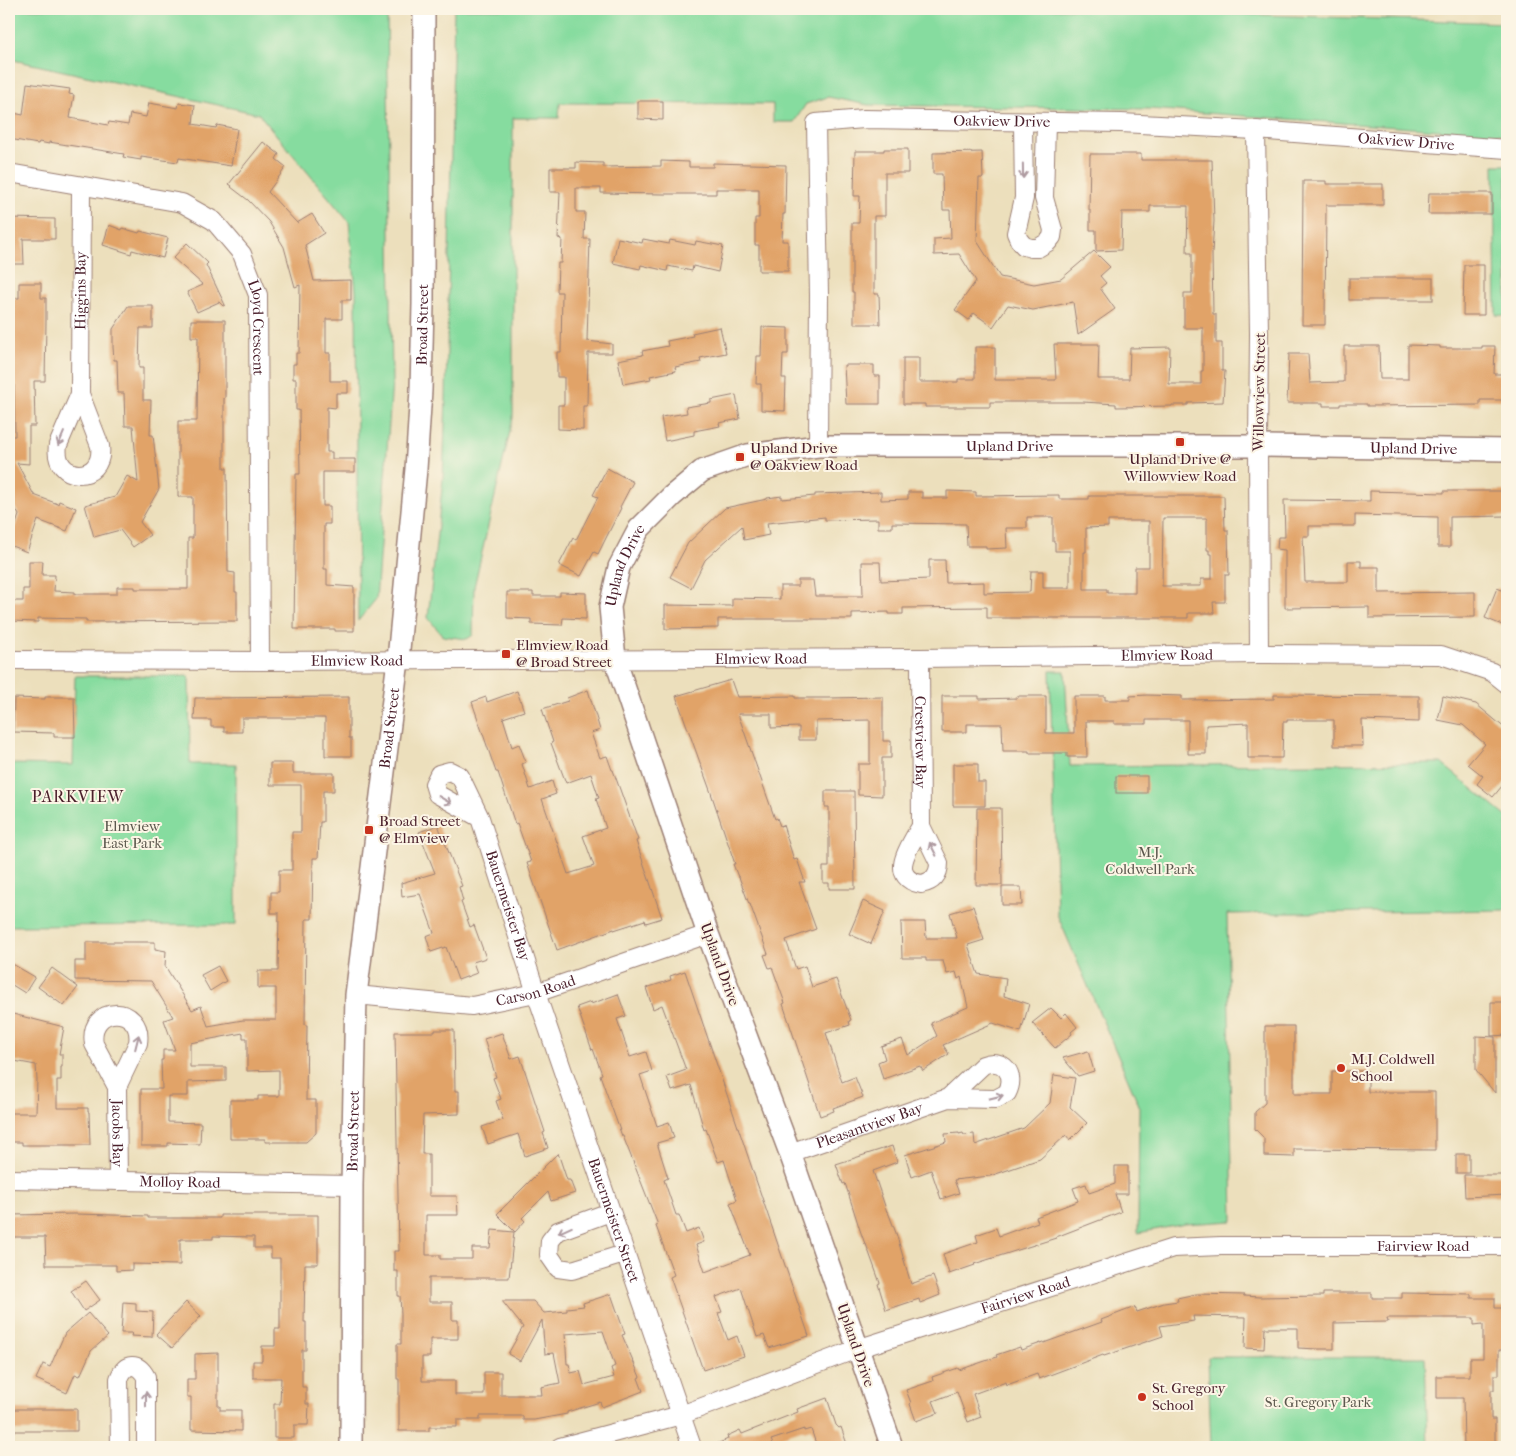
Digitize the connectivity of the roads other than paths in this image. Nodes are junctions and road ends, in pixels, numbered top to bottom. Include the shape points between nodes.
1 (424, 9) edge
2 (1023, 123) junction
3 (1046, 123) junction
4 (1256, 130) junction
5 (1507, 149) edge
6 (9, 173) edge
7 (81, 186) junction
8 (80, 394) dead end
9 (818, 446) junction
10 (1258, 446) junction
11 (1507, 450) edge
12 (1259, 654) junction
13 (920, 658) junction
14 (615, 659) junction
15 (9, 660) edge
16 (398, 660) junction
17 (260, 661) junction
18 (1507, 684) edge
19 (480, 818) dead end
20 (921, 826) dead end
21 (708, 934) junction
22 (536, 994) junction
23 (356, 995) junction
24 (117, 1086) dead end
25 (948, 1098) dead end
26 (790, 1153) junction
27 (9, 1179) edge
28 (118, 1181) junction
29 (352, 1185) junction
30 (610, 1212) junction
31 (1507, 1246) edge
32 (624, 1254) junction
33 (857, 1349) junction
34 (681, 1415) junction
35 (120, 1447) edge
36 (146, 1447) edge
37 (351, 1447) edge
38 (560, 1447) edge
39 (692, 1447) edge
40 (892, 1447) edge

1 - 16 street, Broad Street via 421,390
2 - 3 street, Oakview Drive
2 -> 3 street via 1024,198 1016,233 1024,246 1031,248 1048,242 1053,230 1044,198
2 - 9 street, Oakview Drive via 864,119 816,124
3 - 4 street, Oakview Drive
4 - 5 street, Oakview Drive
4 - 10 street, Willowview Street
6 - 7 street, Lloyd Crescent
7 - 8 street, Higgins Bay
7 - 17 street, Lloyd Crescent via 182,203 214,221 242,254 258,295
9 - 10 street, Upland Drive
9 - 14 street, Upland Drive via 748,455 702,471 639,529 619,567 610,607
10 - 11 street, Upland Drive
10 - 12 street, Willowview Street
12 - 13 street, Elmview Road
12 - 18 street, Elmview Road via 1441,656 1492,672
13 - 14 street, Elmview Road
13 - 20 street, Crestview Bay
14 - 16 street, Elmview Road
14 - 21 street, Upland Drive
15 - 17 street, Elmview Road
16 - 17 street, Elmview Road
16 - 23 street, Broad Street
19 - 22 street, Bauermeister Bay
21 - 22 street, Carson Road
21 - 26 street, Upland Drive
22 - 23 street, Carson Road via 472,1006
22 - 30 street, Bauermeister Street
23 - 29 street, Broad Street
24 - 28 street, Jacobs Bay
25 - 26 street, Pleasantview Bay
26 - 33 street, Upland Drive
27 - 28 street, Molloy Road
28 - 29 street, Molloy Road
29 - 37 street, Broad Street
30 - 32 street, Bauermeister Street
30 -> 32 street via 558,1231 550,1241 549,1255 558,1268 572,1270
31 - 33 street, Fairview Road via 1173,1248
32 - 34 street, Bauermeister Street
33 - 34 street, Fairview Road
33 - 40 street, Upland Drive
34 - 38 street, Fairview Road
34 - 39 street, Bauermeister Street
36 -> 35 street via 146,1377 142,1369 135,1366 128,1366 119,1379

